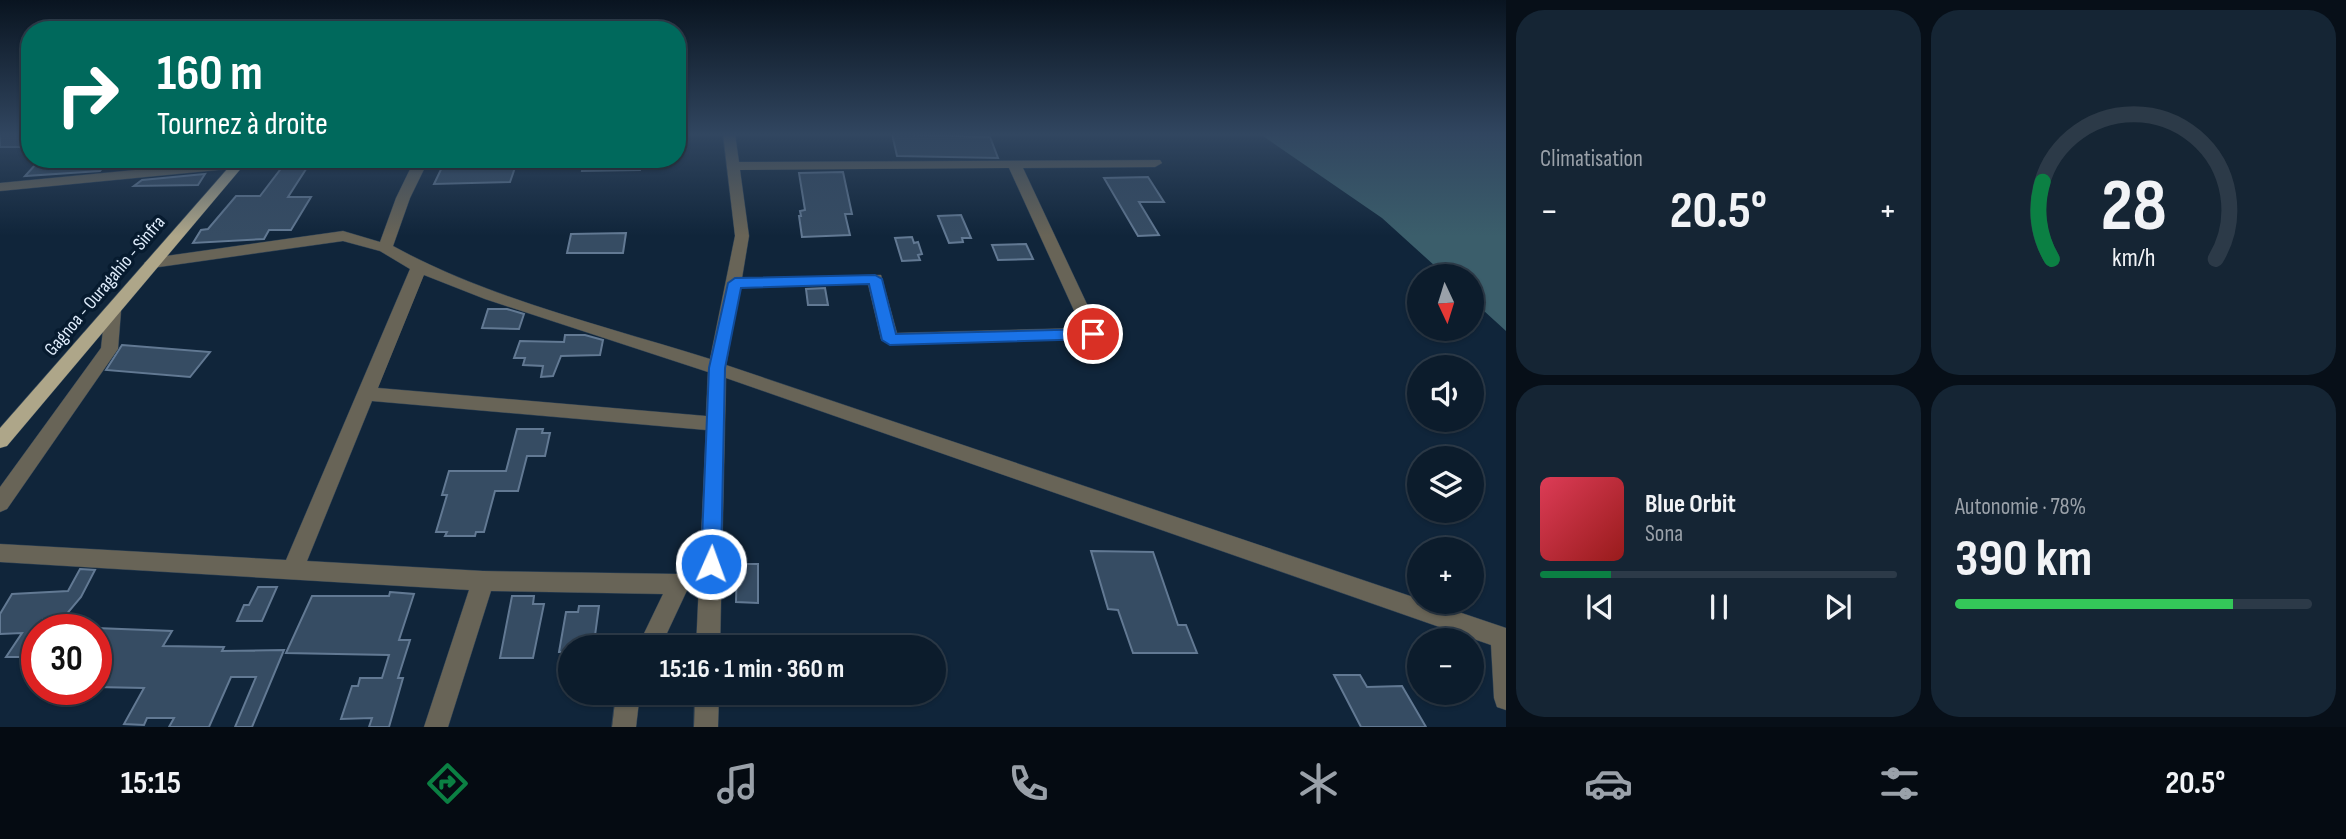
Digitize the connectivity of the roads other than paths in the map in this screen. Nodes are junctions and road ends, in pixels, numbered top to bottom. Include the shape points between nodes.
1 (176, 168) edge
2 (226, 168) edge
3 (418, 168) edge
4 (733, 168) edge
5 (1016, 168) edge
6 (0, 187) edge
7 (385, 248) junction
8 (152, 263) junction
9 (419, 267) junction
10 (735, 283) junction
11 (113, 311) junction
12 (717, 368) junction
13 (366, 394) junction
14 (715, 424) junction
15 (0, 441) edge
16 (0, 503) edge
17 (0, 553) edge
18 (293, 570) junction
19 (482, 581) junction
20 (654, 635) edge
21 (708, 635) edge
22 (1504, 639) edge
23 (1506, 698) edge
24 (627, 705) edge
25 (707, 705) edge
26 (436, 727) edge
27 (624, 727) edge
28 (706, 727) edge

1 - 6 street
2 - 8 main road, Gagnoa - Ouragahio - Sinfra
3 - 7 street
4 - 10 street via 742,236
5 - 10 street via 1093,334 890,340 875,279
7 - 8 street via 343,236
7 - 9 street
8 - 11 main road, Gagnoa - Ouragahio - Sinfra
9 - 12 street
9 - 13 street
10 - 12 street
11 - 15 main road, Gagnoa - Ouragahio - Sinfra
11 - 16 street via 108,349
12 - 14 street
12 - 22 street
13 - 14 street
13 - 18 street
14 - 21 street
17 - 18 street
18 - 19 street
19 - 20 street via 679,584
19 - 26 street
22 - 23 street
24 - 27 street
25 - 28 street

